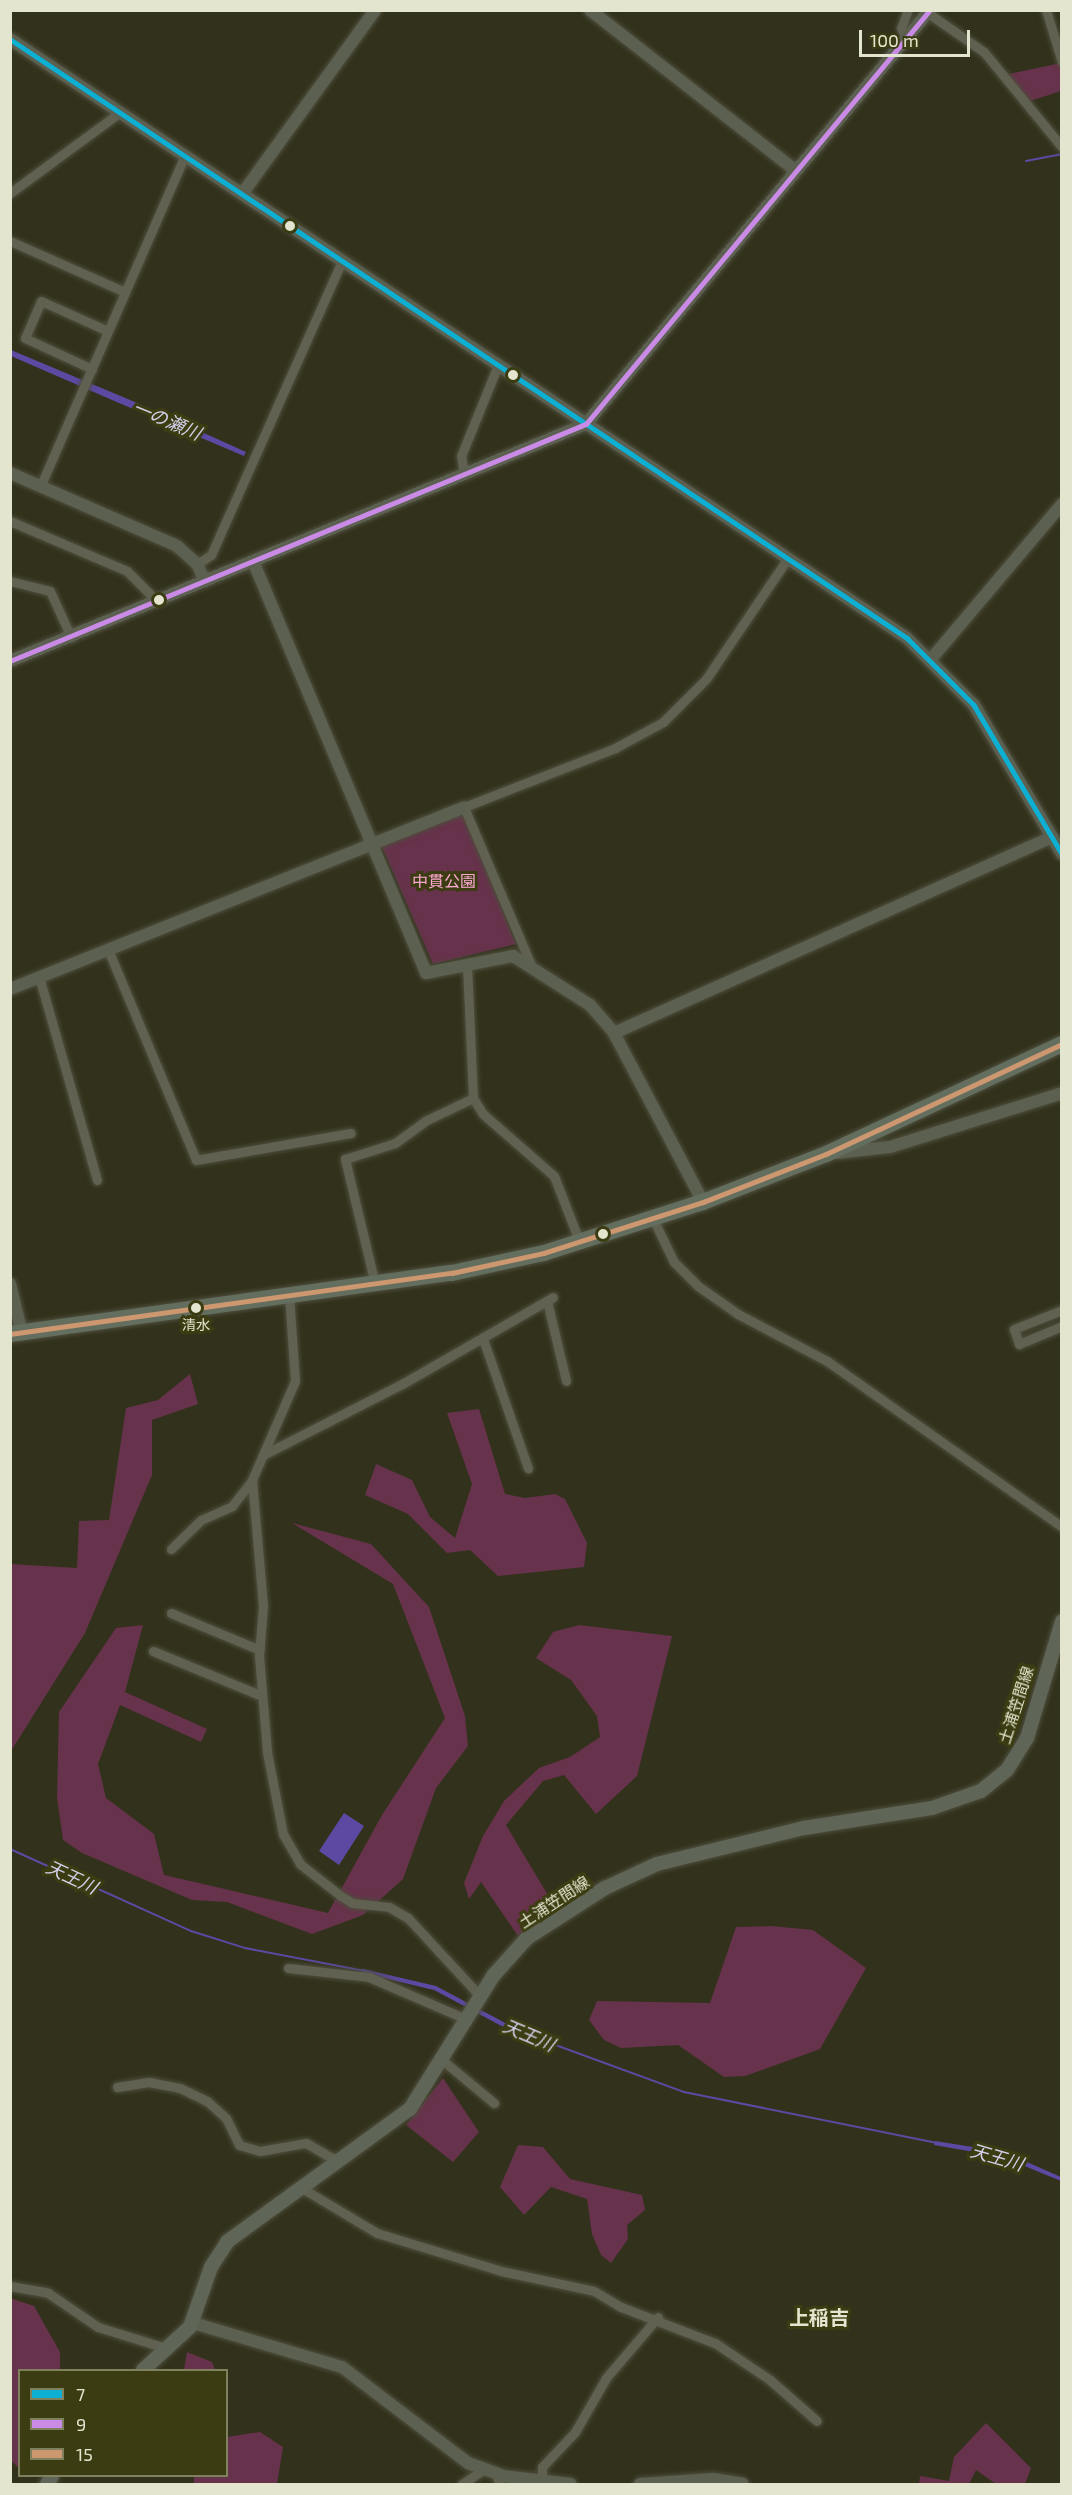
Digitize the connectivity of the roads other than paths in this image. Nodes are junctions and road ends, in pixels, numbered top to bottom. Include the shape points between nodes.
1 (375, 10) edge
2 (590, 10) edge
3 (908, 10) edge
4 (1046, 10) edge
5 (929, 12) edge
6 (906, 38) junction
7 (10, 39) edge
8 (1062, 62) edge
9 (119, 112) junction
10 (1062, 147) edge
11 (185, 155) junction
12 (795, 170) junction
13 (10, 193) edge
14 (242, 194) junction
15 (10, 241) edge
16 (342, 261) junction
17 (125, 292) junction
18 (108, 331) junction
19 (498, 365) junction
20 (92, 369) junction
21 (586, 424) junction
22 (10, 473) edge
23 (464, 474) junction
24 (40, 487) junction
25 (1062, 504) edge
26 (10, 521) edge
27 (788, 558) junction
28 (253, 561) junction
29 (197, 564) junction
30 (10, 581) edge
31 (205, 581) junction
32 (22, 584) junction
33 (10, 588) edge
34 (157, 601) junction
35 (70, 637) junction
36 (932, 658) junction
37 (10, 662) edge
38 (464, 807) junction
39 (1052, 837) junction
40 (371, 846) junction
41 (1062, 854) edge
42 (109, 952) junction
43 (467, 965) junction
44 (531, 965) junction
45 (40, 980) junction
46 (10, 988) edge
47 (614, 1033) junction
48 (1062, 1044) edge
49 (1062, 1093) edge
50 (473, 1098) junction
51 (351, 1133) dead end
52 (826, 1154) junction
53 (97, 1180) dead end
54 (703, 1202) junction
55 (653, 1219) junction
56 (580, 1243) junction
57 (10, 1284) edge
58 (375, 1284) junction
59 (289, 1295) junction
60 (1062, 1310) edge
61 (1062, 1326) edge
62 (16, 1334) edge
63 (483, 1339) junction
64 (566, 1382) dead end
65 (265, 1454) junction
66 (528, 1468) dead end
67 (252, 1480) junction
68 (1062, 1527) edge
69 (171, 1549) dead end
70 (171, 1613) dead end
71 (1062, 1621) edge
72 (260, 1650) junction
73 (153, 1651) dead end
74 (262, 1696) junction
75 (288, 1968) dead end
76 (473, 2007) junction
77 (441, 2059) junction
78 (117, 2087) dead end
79 (495, 2103) dead end
80 (335, 2160) junction
81 (300, 2187) junction
82 (10, 2286) edge
83 (657, 2318) junction
84 (193, 2323) junction
85 (169, 2349) junction
86 (144, 2369) edge
87 (817, 2421) dead end
88 (483, 2470) junction
89 (498, 2479) edge
90 (542, 2481) junction
91 (462, 2484) edge
92 (572, 2484) edge
93 (640, 2484) edge
94 (743, 2484) edge

1 - 14 street
2 - 12 street
3 - 6 street via 901,28
4 - 8 street
5 - 6 street
5 - 10 street via 984,52
6 - 12 street
7 - 9 street
9 - 11 street
9 - 13 street
11 - 14 street
11 - 17 street
12 - 21 street
14 - 16 street
15 - 17 street
16 - 19 street
16 - 29 street via 212,555
17 - 18 street
18 - 20 street
18 - 20 street via 41,301 25,338
19 - 21 street
19 - 23 street via 461,456
20 - 24 street
21 - 23 street
21 - 27 street
22 - 24 street
23 - 28 street
24 - 29 street via 177,546
25 - 36 street
26 - 34 street via 127,571
27 - 36 street
27 - 38 street via 706,679 663,722 615,748
28 - 31 street
28 - 40 street
29 - 31 street
30 - 32 street
31 - 34 street
32 - 33 street
32 - 35 street via 50,591
34 - 35 street
35 - 37 street
36 - 39 street via 990,728
38 - 40 street
38 - 44 street
39 - 41 street
39 - 47 street
40 - 42 street
40 - 43 street via 426,973
42 - 45 street
42 - 51 street via 196,1160
43 - 44 street via 513,956
43 - 50 street
44 - 47 street via 590,1005
45 - 46 street
45 - 53 street
47 - 54 street
48 - 52 highway
49 - 52 street via 890,1147
50 - 56 street via 483,1114 554,1176
50 - 58 street via 420,1124 395,1143 345,1159
52 - 54 highway
54 - 55 highway
55 - 56 highway
55 - 68 street via 674,1262 698,1286 738,1314 827,1360
56 - 58 highway via 492,1265
57 - 62 street
58 - 59 highway
59 - 62 highway
59 - 65 street via 295,1381
60 - 61 street via 1014,1329 1019,1344
63 - 64 street via 550,1299
63 - 65 street
63 - 66 street
65 - 67 street
67 - 69 street via 232,1506 201,1520
67 - 72 street via 263,1606
70 - 72 street
71 - 76 main road, 土浦笠間線 via 1027,1738 1014,1762 990,1785 968,1798 932,1808 804,1828 631,1874 527,1938
72 - 74 street
73 - 74 street
74 - 76 street via 277,1815 300,1863 352,1903 380,1904 408,1918
75 - 76 street via 369,1977
76 - 77 main road, 土浦笠間線
77 - 79 street
77 - 80 main road, 土浦笠間線 via 402,2118
78 - 80 street via 149,2082 180,2088 207,2101 226,2118 239,2145 260,2151 306,2143
80 - 81 main road, 土浦笠間線
81 - 83 street via 377,2233 501,2271 594,2291 621,2307
81 - 84 main road, 土浦笠間線 via 228,2241 211,2267
82 - 85 street via 48,2293 93,2325
83 - 87 street via 715,2343 770,2380
83 - 90 street via 606,2378 575,2432 542,2467
84 - 85 main road, 土浦笠間線
84 - 88 street via 342,2367 441,2446
85 - 86 main road, 土浦笠間線
88 - 89 street
88 - 91 street
89 - 90 street
90 - 92 street
93 - 94 street via 713,2478

